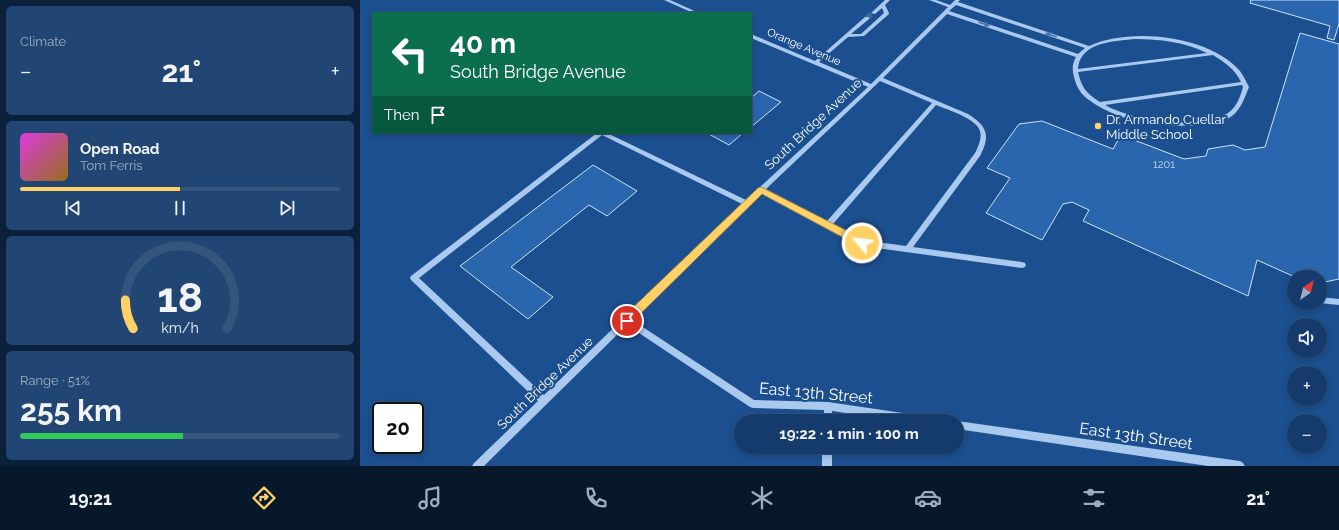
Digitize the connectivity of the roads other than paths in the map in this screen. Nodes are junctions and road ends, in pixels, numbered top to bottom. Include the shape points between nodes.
1 (666, 0) edge
2 (888, 0) edge
3 (930, 0) edge
4 (883, 4) junction
5 (953, 5) edge
6 (695, 12) edge
7 (873, 12) tunnel mouth
8 (867, 18) tunnel mouth
9 (752, 36) edge
10 (846, 36) junction
11 (1088, 47) junction
12 (1212, 54) junction
13 (1078, 56) junction
14 (815, 63) junction
15 (1075, 71) junction
16 (879, 79) junction
17 (1244, 83) junction
18 (871, 86) junction
19 (936, 103) junction
20 (1100, 104) junction
21 (600, 134) edge
22 (603, 134) edge
23 (761, 190) junction
24 (748, 204) junction
25 (828, 225) junction
26 (908, 248) junction
27 (1022, 265) dead end
28 (1327, 301) edge
29 (1339, 302) edge
30 (627, 321) junction
31 (544, 400) junction
32 (828, 406) junction
33 (828, 414) edge
34 (882, 414) edge
35 (964, 426) edge
36 (827, 454) edge
37 (477, 466) edge
38 (827, 466) edge
39 (1240, 466) edge

1 - 6 street
2 - 4 street
3 - 5 street
4 - 7 street
4 - 10 street via 887,13 862,35
11 -> 5 street
5 -> 13 street
5 - 16 street, South Bridge Avenue
8 - 10 street
9 - 14 street, Orange Avenue
10 - 14 street
11 - 12 street via 1135,37 1155,37 1178,41
11 - 13 street
12 - 15 street
12 - 17 street via 1239,72
13 - 15 street
14 - 18 street, Orange Avenue
15 - 20 street via 1080,89
16 - 18 street, South Bridge Avenue
16 - 19 street
17 - 20 street
17 - 20 street via 1246,87 1241,100 1231,114 1213,121 1185,125 1152,122 1131,117
18 - 23 street, South Bridge Avenue
19 - 25 street
19 - 26 street via 975,120 982,127 984,144
21 - 31 street via 414,278
22 - 24 street
23 - 24 street, South Bridge Avenue
23 - 25 street
24 - 30 street, South Bridge Avenue
25 - 26 street via 862,243
26 - 27 street
28 - 29 street
30 - 31 street, South Bridge Avenue
30 - 32 street, East 13th Street via 753,404
31 - 37 street, South Bridge Avenue
32 - 33 street
32 - 34 street, East 13th Street
35 - 39 street, East 13th Street
36 - 38 street

